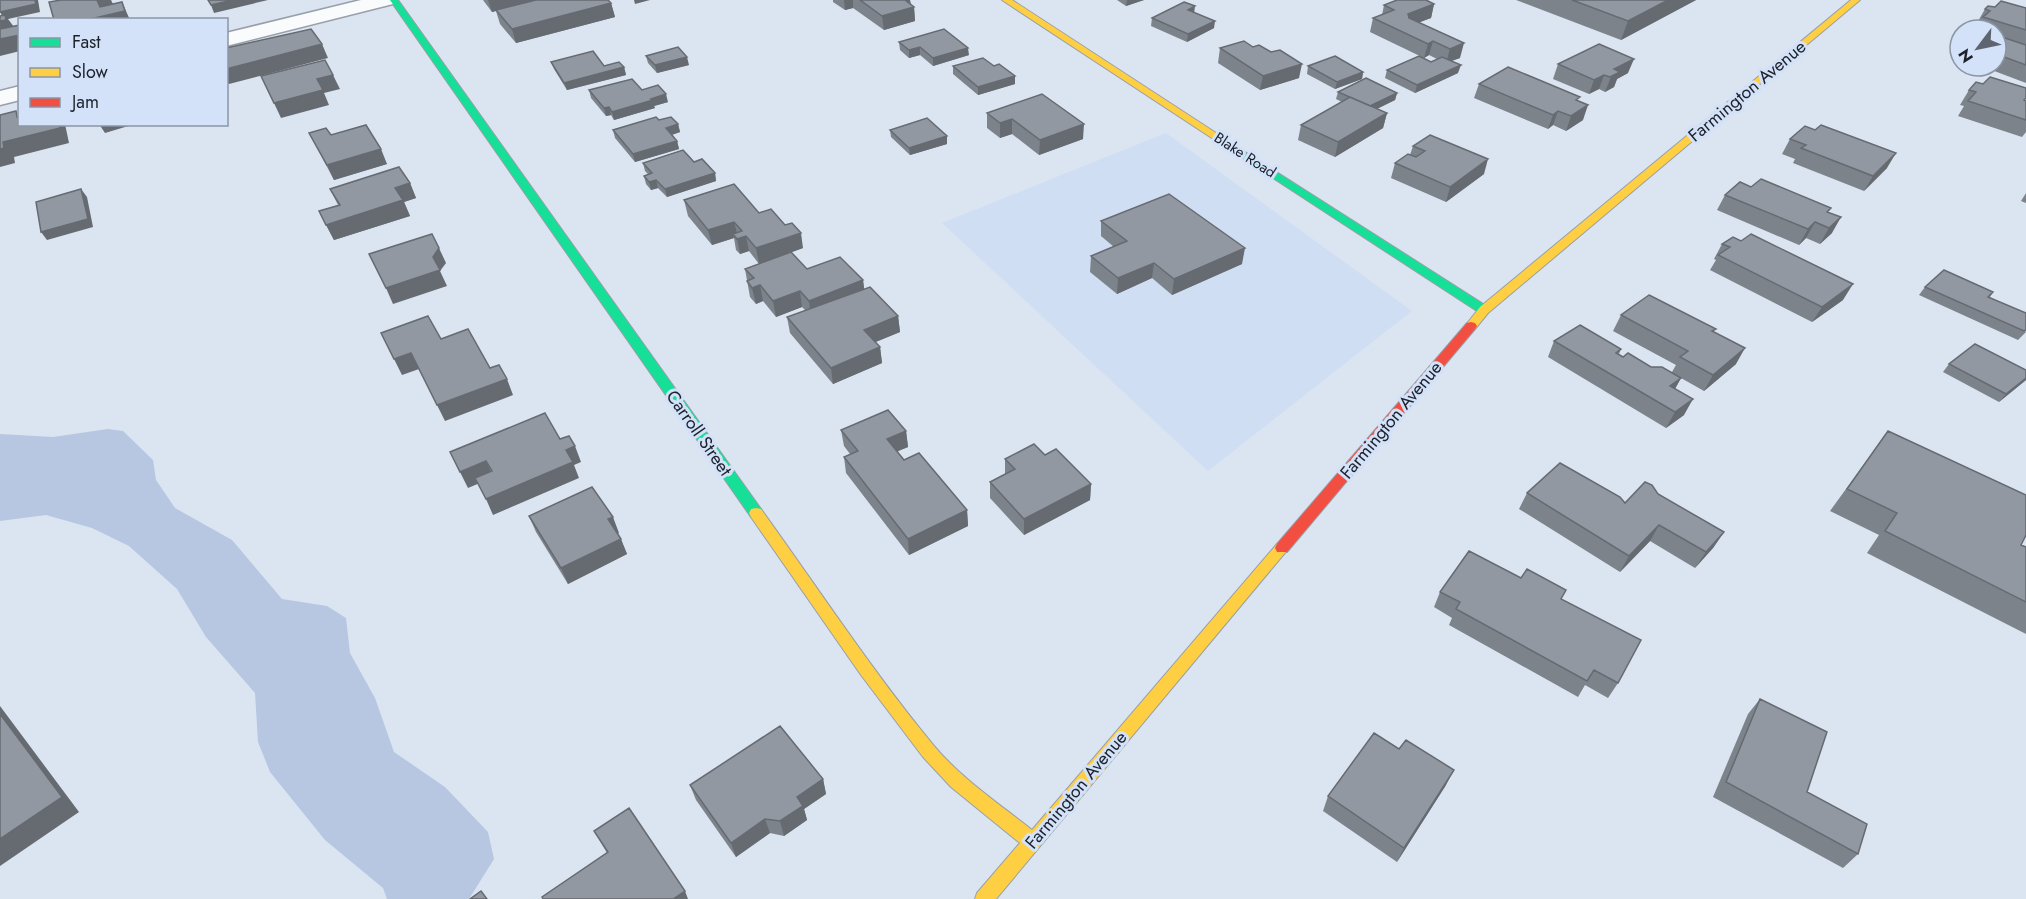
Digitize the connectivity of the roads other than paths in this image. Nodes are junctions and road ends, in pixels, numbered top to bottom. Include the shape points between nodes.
1 (386, 0) edge
2 (394, 0) edge
3 (1006, 0) edge
4 (1856, 0) edge
5 (228, 40) edge
6 (18, 94) edge
7 (0, 98) edge
8 (1484, 310) junction
9 (1032, 841) junction
10 (986, 898) edge

1 - 5 street
2 - 9 street, Carroll Street via 929,752 957,781
3 - 8 street, Blake Road
4 - 8 street, Farmington Avenue
6 - 7 street
8 - 9 street, Farmington Avenue
9 - 10 street, Farmington Avenue

